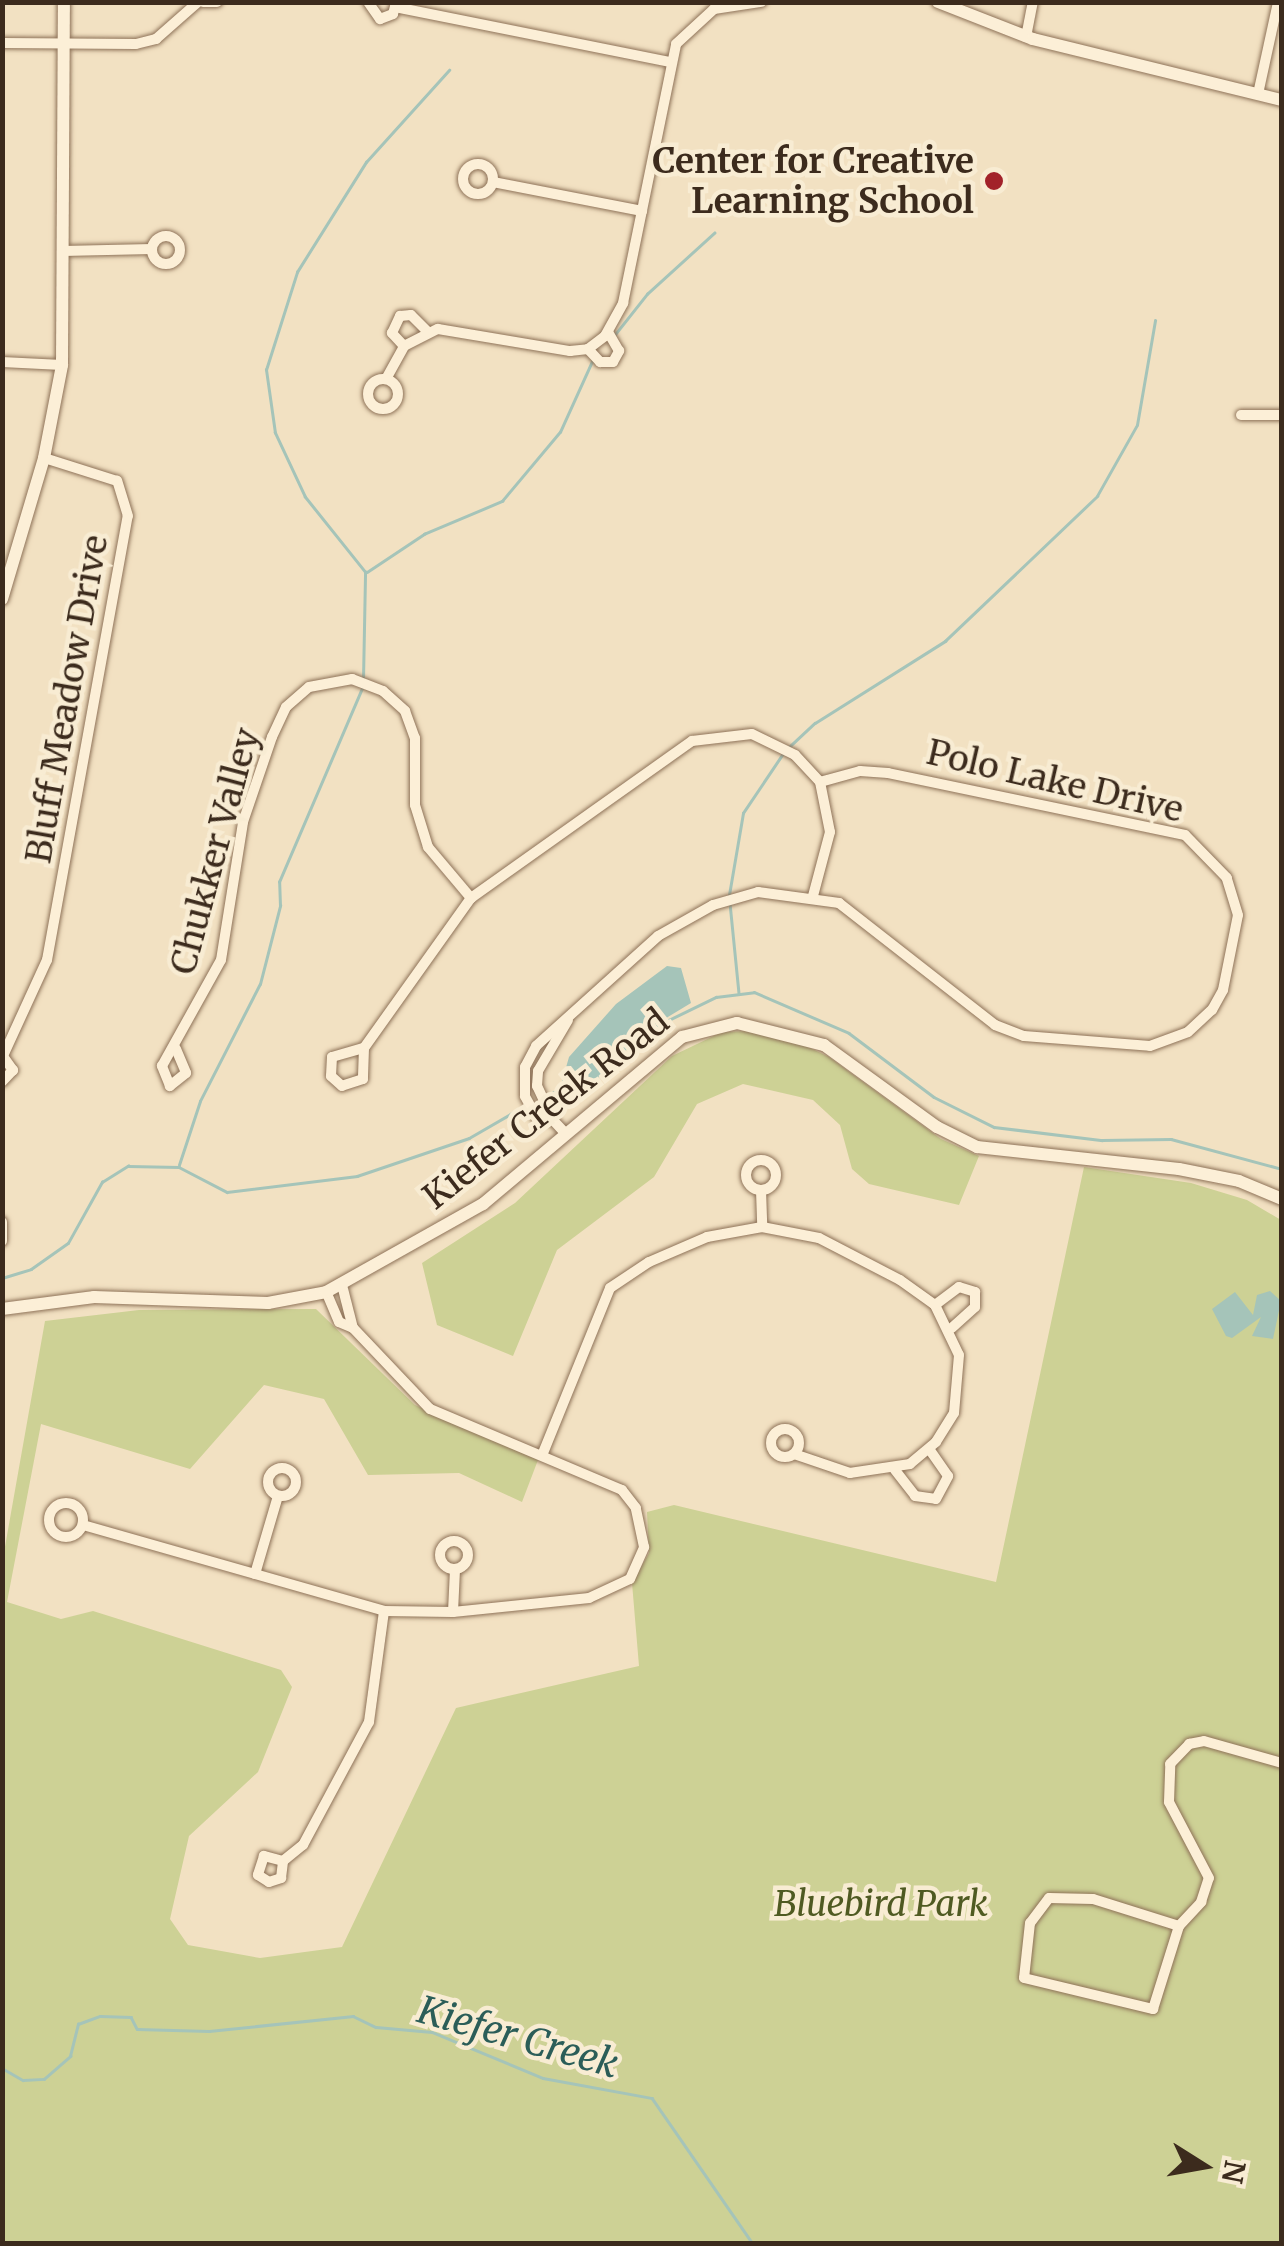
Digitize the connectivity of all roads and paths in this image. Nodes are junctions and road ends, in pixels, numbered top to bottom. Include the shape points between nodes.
1 (64, 2) edge
2 (201, 2) edge
3 (217, 2) edge
4 (368, 2) edge
5 (761, 2) edge
6 (938, 2) edge
7 (1033, 2) edge
8 (1278, 2) edge
9 (395, 5) edge
10 (1026, 37) junction
11 (2, 43) edge
12 (60, 44) junction
13 (671, 62) junction
14 (1258, 94) junction
15 (1282, 100) edge
16 (493, 182) dead end
17 (642, 211) junction
18 (152, 249) dead end
19 (63, 250) junction
20 (427, 331) junction
21 (608, 332) junction
22 (404, 346) junction
23 (588, 349) junction
24 (2, 362) edge
25 (62, 365) junction
26 (386, 379) dead end
27 (1241, 415) dead end
28 (1282, 415) edge
29 (44, 458) junction
30 (2, 599) edge
31 (820, 782) junction
32 (813, 896) junction
33 (471, 898) junction
34 (364, 1048) dead end
35 (176, 1049) dead end
36 (3, 1056) edge
37 (2, 1082) edge
38 (566, 1134) junction
39 (761, 1190) dead end
40 (1282, 1199) edge
41 (2, 1222) edge
42 (762, 1227) junction
43 (2, 1241) edge
44 (342, 1285) junction
45 (326, 1292) junction
46 (936, 1305) junction
47 (2, 1309) edge
48 (353, 1328) junction
49 (952, 1328) junction
50 (928, 1449) junction
51 (543, 1453) junction
52 (794, 1454) dead end
53 (895, 1470) junction
54 (278, 1496) dead end
55 (83, 1525) dead end
56 (455, 1569) dead end
57 (256, 1574) junction
58 (384, 1611) junction
59 (453, 1612) junction
60 (1282, 1763) edge
61 (283, 1861) junction
62 (1179, 1926) junction

1 - 12 street
2 - 3 street
2 - 12 street via 148,41
4 - 9 street via 380,19
5 - 13 street via 706,14 684,31
6 - 10 street
7 - 10 street
8 - 14 street
9 - 13 street
10 - 14 street
11 - 12 street
12 - 19 street
13 - 17 street
14 - 15 street
16 - 17 street
17 - 21 street via 624,303
18 - 19 street
19 - 25 street
20 - 22 street
20 - 22 street via 412,316 400,316 392,333
20 - 23 street
21 - 23 street
21 - 23 street via 618,346 616,359 600,362
22 - 26 street
24 - 25 street
25 - 29 street
27 - 28 street
29 - 30 street
29 - 36 street, Bluff Meadow Drive via 116,481 128,516 47,960
31 - 32 street via 830,832
31 - 32 street, Polo Lake Drive via 860,771 888,773 1186,835 1227,878 1238,916 1212,1010 1188,1032 1130,1048 1024,1036 995,1025 859,915
31 - 33 street via 796,754 767,739 735,732 692,740
32 - 38 street, Polo Lake Drive via 758,892 690,915 628,957 536,1046 525,1068 525,1096 538,1118 553,1120
33 - 34 street
33 - 35 street, Chukker Valley via 428,847 416,805 415,738 406,711 384,691 352,680 308,688 278,721 244,822 221,960
36 - 37 street, Bluff Meadow Drive via 13,1070
38 - 40 street, Kiefer Creek Road via 682,1037 746,1024 800,1034 848,1057 936,1127 977,1147 1179,1170 1239,1181
38 - 44 street, Kiefer Creek Road via 483,1204
39 - 42 street
41 - 43 street via 8,1230
42 - 46 street via 837,1245
42 - 51 street via 707,1237 610,1288
44 - 45 street, Kiefer Creek Road
44 - 48 street
45 - 47 street, Kiefer Creek Road via 268,1303 94,1297
45 - 48 street via 333,1316
46 - 49 street
46 - 49 street via 959,1287 975,1292 975,1307
48 - 51 street via 430,1409
49 - 50 street via 959,1393
50 - 53 street
50 - 53 street via 948,1476 942,1495 922,1500
51 - 59 street via 630,1499 644,1547 641,1563 604,1595
52 - 53 street via 850,1473
54 - 57 street
55 - 57 street
56 - 59 street
57 - 58 street
58 - 59 street
58 - 61 street via 369,1722 302,1845
60 - 62 street via 1204,1741 1189,1744 1170,1764 1170,1802 1209,1878 1201,1902
61 - 61 street via 278,1880 258,1875 264,1856
62 - 62 street via 1093,1899 1049,1898 1030,1923 1024,1978 1154,2009

